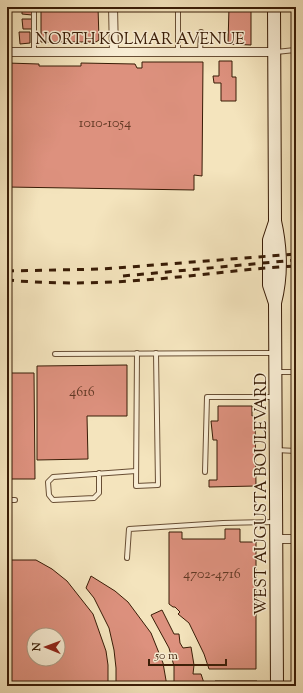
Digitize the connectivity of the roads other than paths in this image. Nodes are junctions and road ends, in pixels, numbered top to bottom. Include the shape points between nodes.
1 (34, 7) edge
2 (114, 7) edge
3 (178, 7) edge
4 (274, 7) edge
5 (294, 7) edge
6 (201, 32) dead end
7 (295, 50) edge
8 (7, 52) edge
9 (34, 52) junction
10 (114, 52) junction
11 (178, 52) junction
12 (200, 52) junction
13 (274, 52) junction
14 (296, 137) edge
15 (137, 353) junction
16 (156, 353) junction
17 (276, 353) junction
18 (55, 354) dead end
19 (276, 372) junction
20 (296, 372) edge
21 (276, 397) junction
22 (276, 450) junction
23 (296, 451) edge
24 (136, 471) junction
25 (205, 472) dead end
26 (99, 473) junction
27 (7, 500) edge
28 (15, 500) dead end
29 (276, 522) junction
30 (277, 539) junction
31 (296, 539) edge
32 (127, 558) dead end
33 (277, 686) edge

1 - 9 lane
2 - 10 street
3 - 11 lane
4 - 13 street, WEST AUGUSTA BOULEVARD
5 - 7 lane
6 - 12 lane
7 - 13 lane
7 - 14 lane
8 - 9 street, NORTH KOLMAR AVENUE
9 - 10 street, NORTH KOLMAR AVENUE
10 - 11 street, NORTH KOLMAR AVENUE
11 - 12 street, NORTH KOLMAR AVENUE
12 - 13 street, NORTH KOLMAR AVENUE
13 - 17 street, WEST AUGUSTA BOULEVARD via 275,221 279,240 280,285 275,303
15 - 16 lane
15 - 18 lane
15 - 24 lane
16 - 17 lane
16 - 24 lane via 158,486 136,486
17 - 19 street, WEST AUGUSTA BOULEVARD
19 - 20 lane
19 - 21 street, WEST AUGUSTA BOULEVARD
21 - 22 street, WEST AUGUSTA BOULEVARD
21 - 25 lane via 206,396
22 - 23 lane
22 - 29 street, WEST AUGUSTA BOULEVARD
24 - 26 lane
26 - 26 lane via 53,477 48,482 49,496 53,500 94,498 99,493
27 - 28 lane
29 - 30 street, WEST AUGUSTA BOULEVARD
29 - 32 lane via 129,529
30 - 31 street
30 - 33 street, WEST AUGUSTA BOULEVARD

